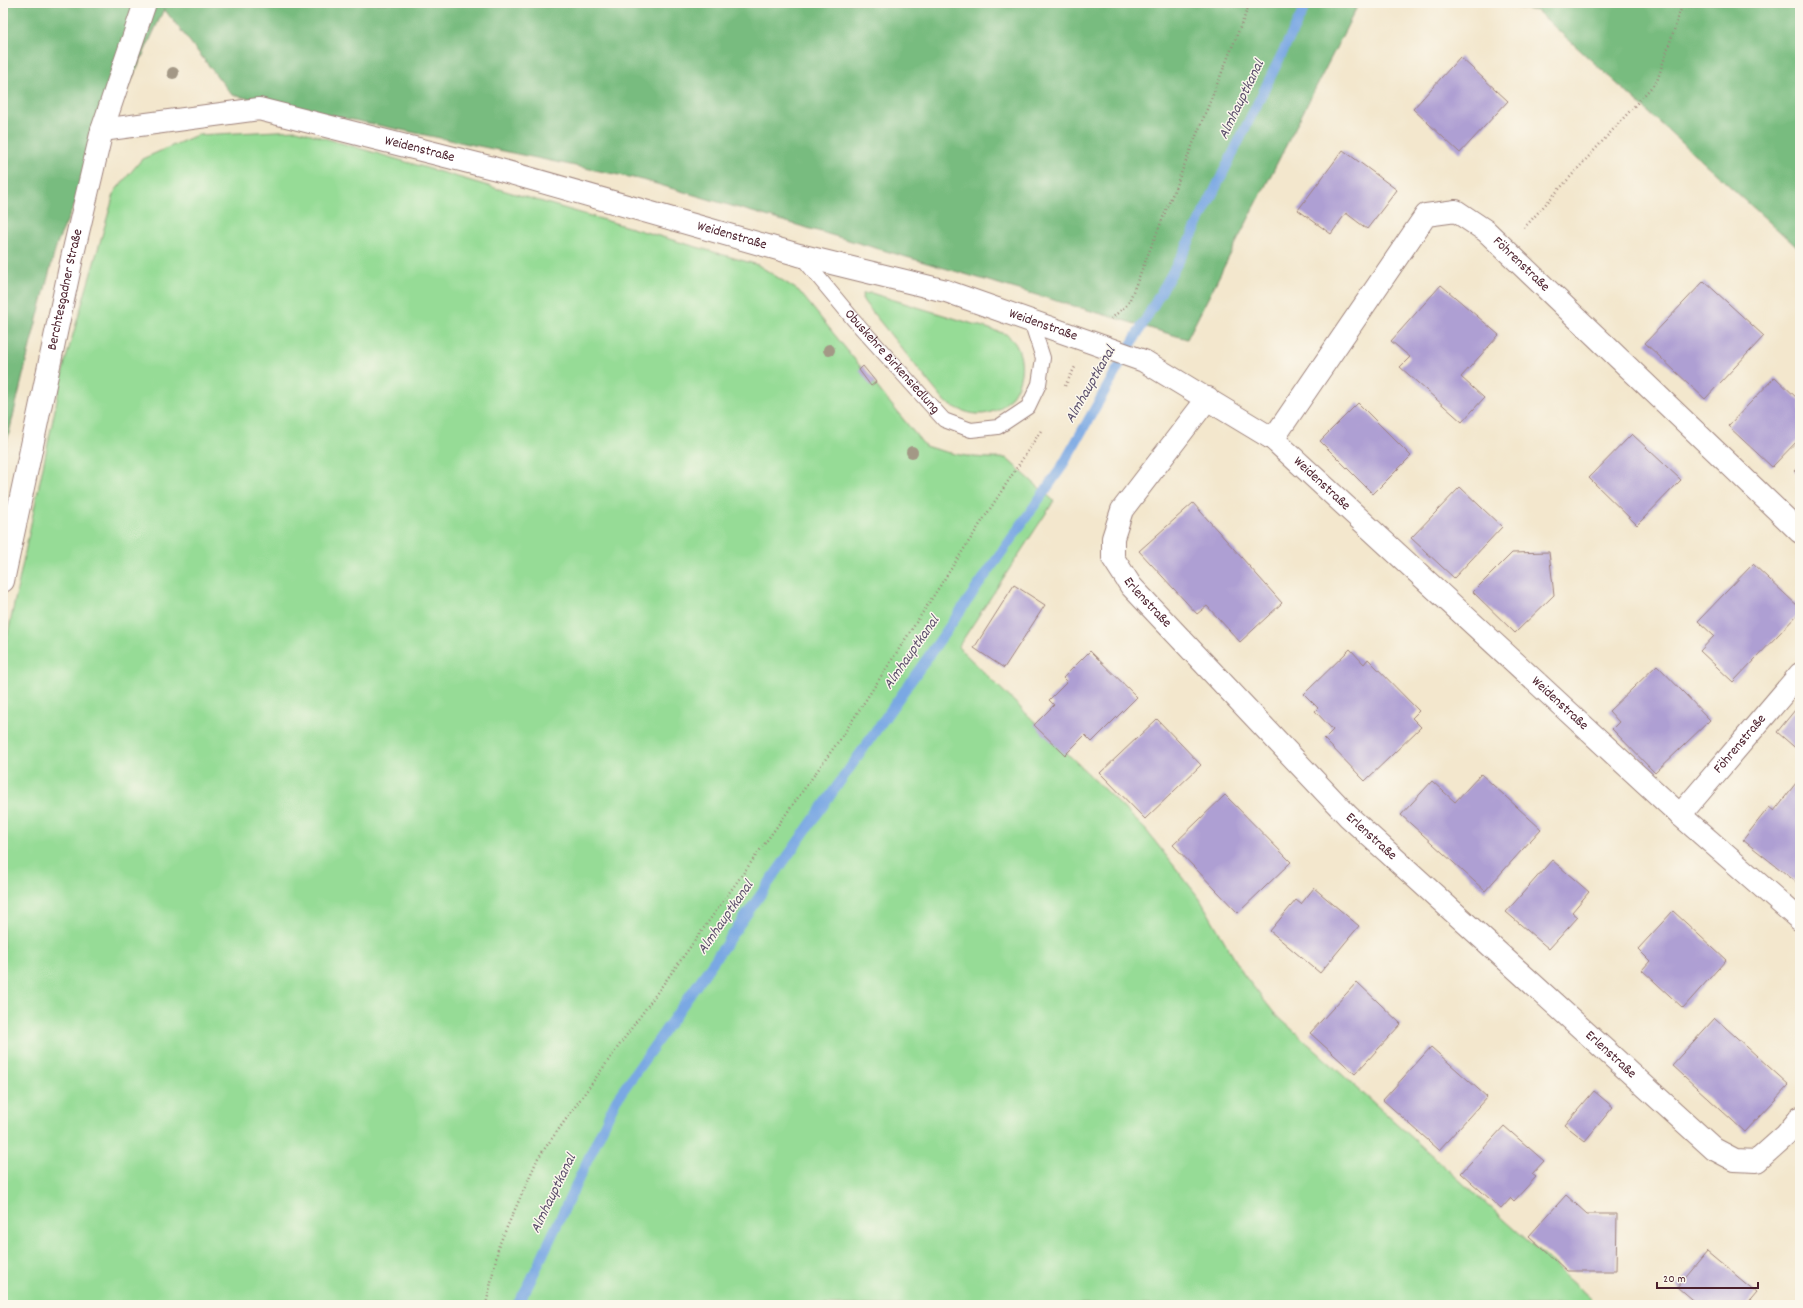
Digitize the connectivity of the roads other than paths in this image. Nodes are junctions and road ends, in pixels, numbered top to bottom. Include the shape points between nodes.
1 (145, 3) edge
2 (102, 130) junction
3 (799, 255) junction
4 (1031, 321) junction
5 (1208, 398) junction
6 (1273, 439) junction
7 (1800, 532) edge
8 (3, 580) edge
9 (1800, 674) edge
10 (1680, 815) junction
11 (1800, 920) edge
12 (1800, 1118) edge

1 - 2 street, Berchtesgadner Straße
2 - 3 street, Weidenstraße via 259,109 493,168
2 - 8 street, Berchtesgadner Straße
3 - 4 street, Weidenstraße via 946,291
3 - 4 lane, Obuskehre Birkensiedlung via 944,420 971,430 998,428 1028,406 1039,384 1042,358
4 - 5 street, Weidenstraße via 1144,361
5 - 6 street, Weidenstraße
5 - 12 street, Erlenstraße via 1122,510 1113,538 1113,558 1131,586 1348,816 1714,1149 1736,1160 1757,1161 1786,1135
6 - 7 street, Föhrenstraße via 1426,215 1456,211 1486,231
6 - 10 street, Weidenstraße
9 - 10 street, Föhrenstraße
10 - 11 street, Weidenstraße

